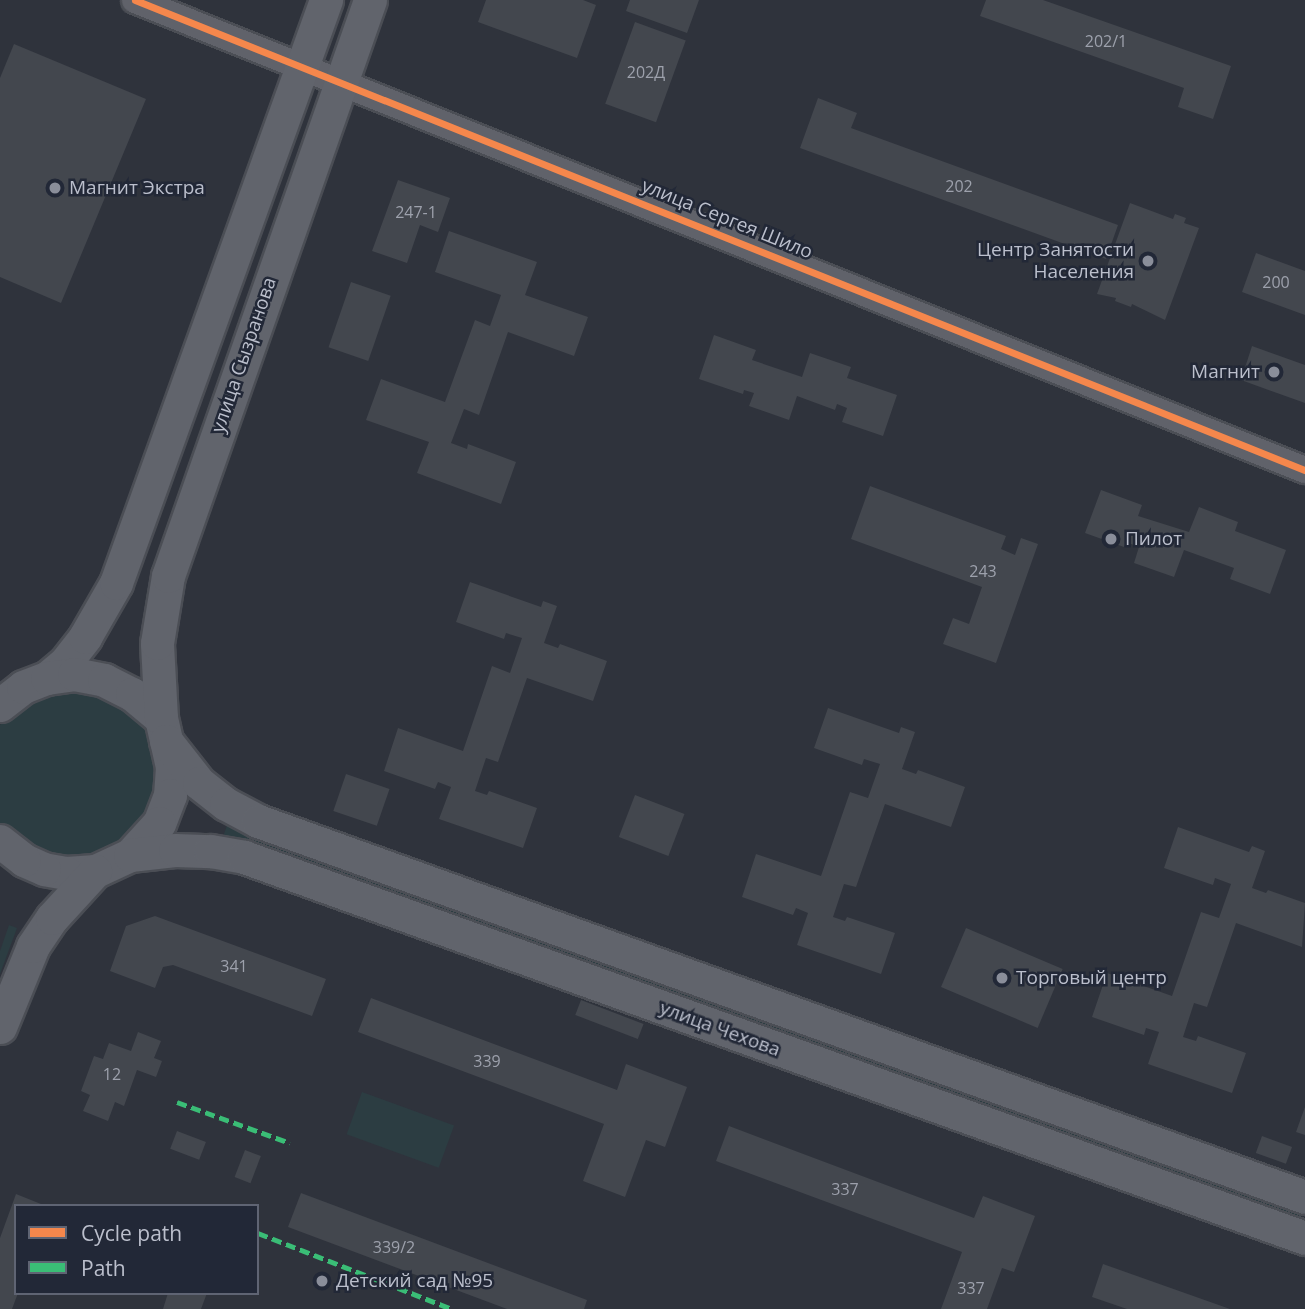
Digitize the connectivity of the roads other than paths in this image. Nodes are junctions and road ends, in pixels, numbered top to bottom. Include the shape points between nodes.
1 (135, 0) edge
2 (326, 0) edge
3 (370, 0) edge
4 (301, 67) junction
5 (340, 81) junction
6 (1305, 470) edge
7 (18, 691) edge
8 (163, 730) junction
9 (0, 841) edge
10 (130, 855) junction
11 (95, 871) junction
12 (0, 1027) edge
13 (1305, 1197) edge
14 (1305, 1238) edge

1 - 4 street, улица Сергея Шило
2 - 4 main road
3 - 5 main road, улица Сызранова
4 - 5 street, улица Сергея Шило
4 - 7 main road via 116,583 65,663
5 - 6 street, улица Сергея Шило
5 - 8 main road, улица Сызранова via 168,576 157,643
7 - 8 main road via 74,674 104,680 132,694
8 - 10 main road, улица Сызранова via 172,767 170,795 159,824
8 - 13 main road via 199,783 258,821
9 - 11 main road via 44,869
10 - 11 main road
10 - 14 main road, улица Чехова via 175,850 244,858
11 - 12 main road via 33,946

